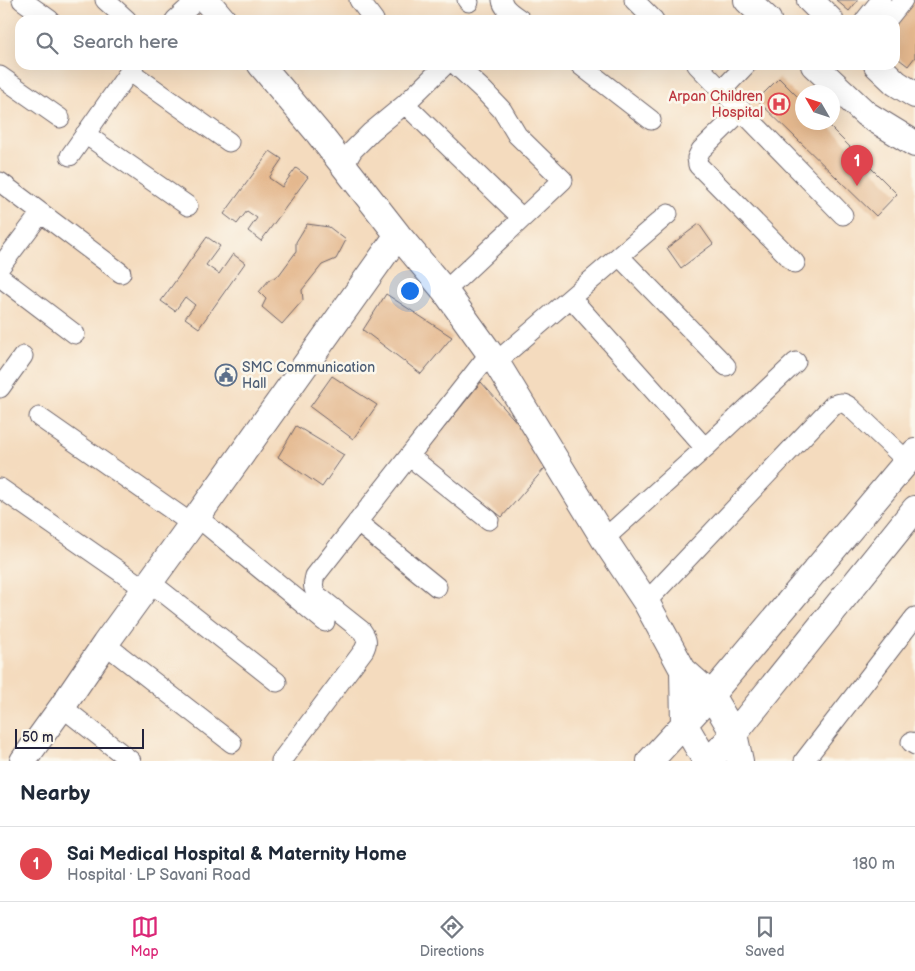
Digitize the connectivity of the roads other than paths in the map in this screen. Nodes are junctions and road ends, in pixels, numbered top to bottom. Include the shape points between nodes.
1 (22, 0) edge
2 (105, 0) edge
3 (197, 0) edge
4 (206, 0) edge
5 (359, 0) edge
6 (502, 0) edge
7 (634, 0) edge
8 (747, 0) edge
9 (810, 0) edge
10 (881, 0) edge
11 (903, 0) edge
12 (43, 15) edge
13 (122, 15) edge
14 (180, 15) edge
15 (219, 15) edge
16 (370, 15) edge
17 (515, 15) edge
18 (649, 15) edge
19 (763, 15) edge
20 (825, 15) edge
21 (870, 15) edge
22 (891, 15) edge
23 (130, 70) edge
24 (134, 70) edge
25 (265, 70) edge
26 (440, 70) edge
27 (461, 70) edge
28 (586, 70) edge
29 (703, 70) edge
30 (741, 70) edge
31 (819, 70) edge
32 (882, 70) edge
33 (0, 76) edge
34 (722, 90) junction
35 (915, 95) edge
36 (404, 104) junction
37 (742, 110) junction
38 (60, 118) dead end
39 (651, 120) dead end
40 (85, 134) junction
41 (229, 142) dead end
42 (915, 144) edge
43 (70, 156) dead end
44 (344, 165) junction
45 (0, 182) edge
46 (188, 206) dead end
47 (41, 213) junction
48 (668, 214) dead end
49 (843, 214) dead end
50 (522, 218) junction
51 (398, 235) junction
52 (619, 256) junction
53 (795, 263) dead end
54 (0, 267) edge
55 (121, 274) dead end
56 (0, 277) edge
57 (445, 291) junction
58 (571, 298) junction
59 (75, 334) dead end
60 (23, 356) dead end
61 (493, 358) junction
62 (796, 362) dead end
63 (726, 366) dead end
64 (0, 388) edge
65 (39, 418) dead end
66 (705, 448) junction
67 (409, 456) junction
68 (911, 457) edge
69 (0, 488) edge
70 (915, 509) edge
71 (195, 520) junction
72 (489, 520) dead end
73 (357, 522) junction
74 (604, 539) junction
75 (148, 586) junction
76 (437, 588) dead end
77 (646, 602) junction
78 (915, 617) edge
79 (325, 622) dead end
80 (105, 644) junction
81 (683, 670) junction
82 (277, 682) dead end
83 (711, 695) junction
84 (62, 707) junction
85 (684, 724) junction
86 (734, 734) junction
87 (232, 743) dead end
88 (23, 761) edge
89 (131, 761) edge
90 (281, 761) edge
91 (650, 761) edge
92 (708, 761) edge
93 (740, 761) edge
94 (804, 761) edge

1 - 12 street
2 - 13 street
3 - 14 street
4 - 15 street
5 - 16 street
6 - 17 street
7 - 18 street
8 - 19 street
9 - 20 street
10 - 21 street
11 - 22 street
23 - 40 street
24 - 41 street
25 - 44 street
26 - 36 street
27 - 50 street via 502,110 517,135 563,180
28 - 39 street
29 - 34 street
30 - 34 street
31 - 42 street via 866,114
32 - 35 street
33 - 38 street
34 - 37 street
36 - 44 street via 353,150
36 - 50 street
37 - 49 street
37 - 53 street via 701,150 698,165
40 - 43 street
40 - 46 street
44 - 51 street
45 - 47 street
47 - 54 street
47 - 55 street
48 - 52 street
50 - 57 street
51 - 57 street
51 - 71 street
52 - 58 street
52 - 63 street
56 - 59 street
57 - 61 street
58 - 61 street
58 - 66 street
60 - 64 street
61 - 67 street
61 - 74 street
62 - 66 street
65 - 71 street
66 - 74 street
67 - 72 street
67 - 73 street
68 - 77 street via 845,403 833,405
68 - 83 street
69 - 75 street
70 - 86 street
71 - 75 street
71 - 79 street
73 - 76 street
73 - 90 street via 315,576 313,590 362,631 367,637 367,644
74 - 77 street
75 - 80 street
75 - 82 street
77 - 81 street
78 - 94 street
80 - 84 street
80 - 87 street
81 - 83 street
81 - 85 street
83 - 85 street
83 - 86 street
84 - 88 street
84 - 89 street
85 - 91 street
85 - 92 street
86 - 92 street
86 - 93 street

